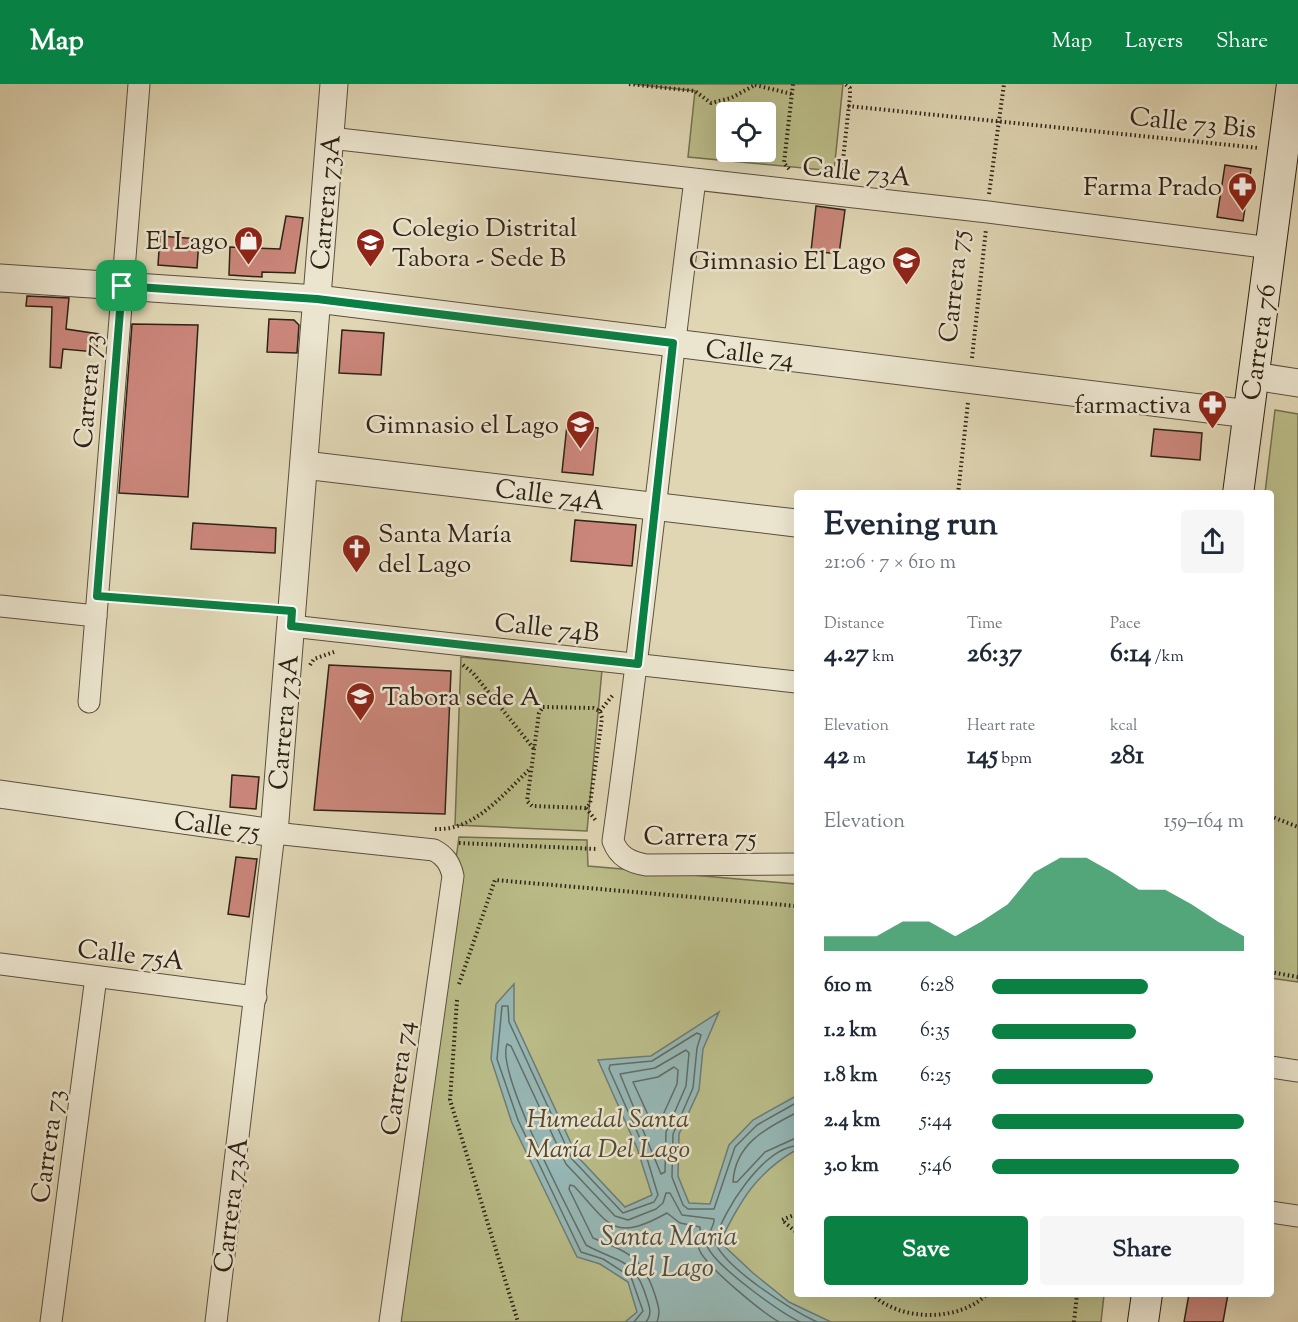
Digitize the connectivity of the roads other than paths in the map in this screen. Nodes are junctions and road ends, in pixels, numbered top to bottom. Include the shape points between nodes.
1 (139, 84) edge
2 (334, 84) edge
3 (1292, 84) edge
4 (330, 138) junction
5 (695, 180) junction
6 (1271, 248) junction
7 (0, 278) edge
8 (122, 286) junction
9 (317, 299) junction
10 (673, 343) junction
11 (1254, 376) junction
12 (1298, 383) edge
13 (1249, 414) junction
14 (304, 465) junction
15 (1239, 490) edge
16 (654, 507) junction
17 (794, 524) edge
18 (0, 606) edge
19 (96, 606) junction
20 (292, 618) junction
21 (638, 664) junction
22 (794, 682) edge
23 (89, 702) dead end
24 (0, 794) edge
25 (274, 833) junction
26 (434, 850) joint
27 (794, 864) edge
28 (0, 964) edge
29 (96, 977) junction
30 (256, 997) junction
31 (1274, 1068) edge
32 (1298, 1071) edge
33 (1274, 1213) edge
34 (1298, 1216) edge
35 (1147, 1297) edge
36 (51, 1322) edge
37 (216, 1322) edge
38 (390, 1322) edge
39 (1143, 1322) edge

1 - 8 street, Carrera 73
2 - 4 street, Carrera 73A
3 - 6 main road, Carrera 76
4 - 5 street, Calle 73A
4 - 9 street, Carrera 73A
5 - 6 street, Calle 73A
5 - 10 street
6 - 11 main road, Carrera 76
7 - 8 street, Calle 74
8 - 9 street, Calle 74
8 - 19 street, Carrera 73
9 - 10 street, Calle 74
9 - 14 street, Carrera 73A
10 - 13 street, Calle 74
10 - 16 street
11 - 12 street
11 - 13 main road, Carrera 76
13 - 15 main road, Carrera 76
14 - 16 street, Calle 74A
14 - 20 street, Carrera 73A
16 - 17 street, Calle 74A
16 - 21 street
18 - 19 street
19 - 23 street, Carrera 73
20 - 21 street, Calle 74B
20 - 25 street, Carrera 73A
21 - 22 street, Calle 74B
21 - 27 street, Carrera 75 via 614,845 628,861 646,865
24 - 25 street, Calle 75
25 - 26 street, Calle 75
25 - 30 street, Carrera 73A
26 - 38 street, Carrera 74 via 447,859 453,876
28 - 29 street, Calle 75A
29 - 30 street, Calle 75A
29 - 36 street, Carrera 73
30 - 37 street, Carrera 73A
31 - 32 street
33 - 34 street
35 - 39 main road

